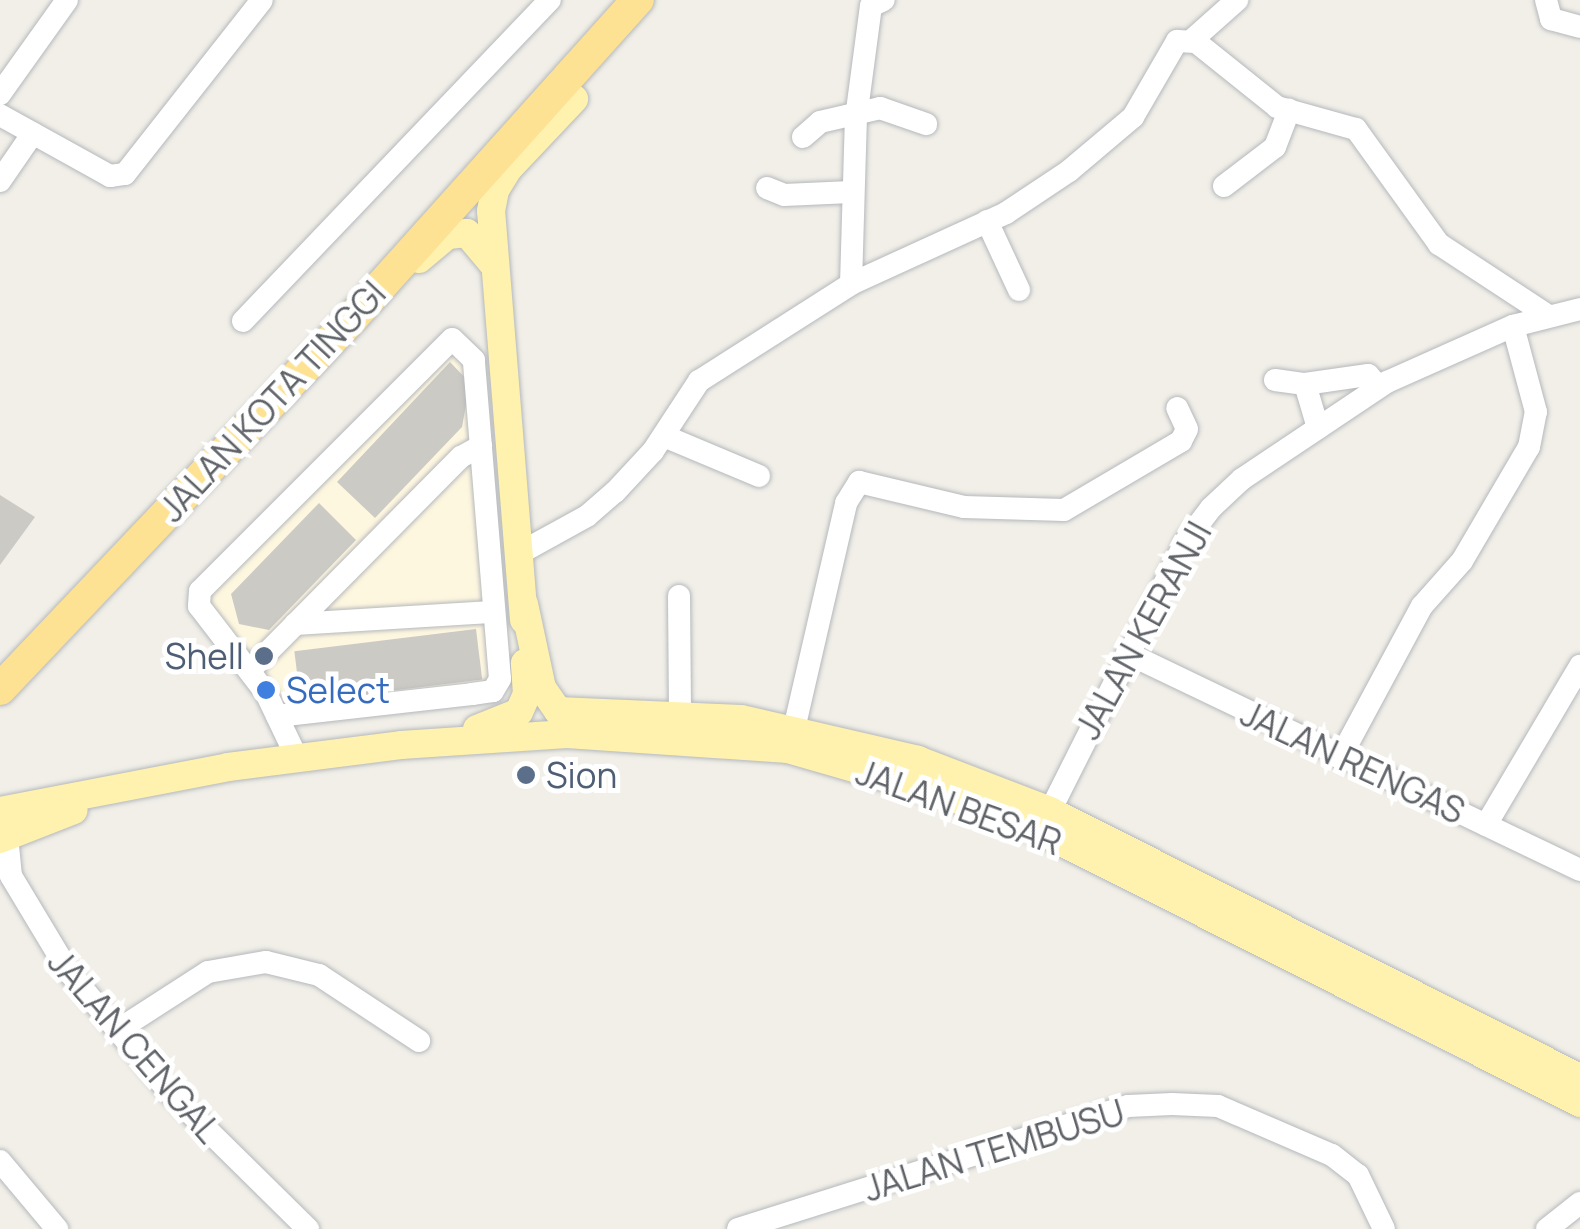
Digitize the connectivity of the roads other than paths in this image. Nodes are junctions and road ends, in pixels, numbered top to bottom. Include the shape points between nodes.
1 (67, 0) edge
2 (262, 0) edge
3 (550, 0) edge
4 (638, 0) edge
5 (659, 0) edge
6 (1236, 0) edge
7 (1546, 0) edge
8 (875, 2) edge
9 (1580, 28) edge
10 (1190, 41) junction
11 (0, 94) edge
12 (574, 99) joint
13 (1289, 110) junction
14 (0, 115) edge
15 (856, 118) junction
16 (926, 124) dead end
17 (33, 134) junction
18 (803, 137) dead end
19 (0, 182) edge
20 (1224, 186) dead end
21 (767, 188) dead end
22 (851, 192) junction
23 (987, 221) junction
24 (499, 279) junction
25 (851, 284) junction
26 (1019, 290) dead end
27 (1580, 310) edge
28 (1548, 314) junction
29 (354, 316) junction
30 (243, 321) dead end
31 (1513, 326) junction
32 (1275, 380) dead end
33 (1304, 384) junction
34 (1379, 387) junction
35 (1177, 408) dead end
36 (1318, 428) junction
37 (664, 436) junction
38 (482, 446) junction
39 (758, 476) dead end
40 (515, 488) junction
41 (486, 489) junction
42 (518, 554) junction
43 (680, 596) dead end
44 (524, 604) junction
45 (494, 612) junction
46 (295, 624) junction
47 (1127, 653) junction
48 (250, 670) junction
49 (1579, 672) edge
50 (0, 689) edge
51 (680, 714) junction
52 (278, 716) junction
53 (794, 729) junction
54 (401, 745) junction
55 (296, 756) junction
56 (1340, 758) junction
57 (1050, 810) junction
58 (1486, 825) junction
59 (2, 828) edge
60 (1580, 870) edge
61 (118, 1030) junction
62 (419, 1041) dead end
63 (1580, 1078) edge
64 (1580, 1104) edge
65 (0, 1162) edge
66 (1580, 1204) edge
67 (58, 1229) edge
68 (308, 1229) edge
69 (738, 1229) edge
70 (1384, 1229) edge
71 (1547, 1229) edge

1 - 11 street
2 - 17 street via 125,174 110,176
3 - 30 street
4 - 29 highway, JALAN KOTA TINGGI
5 - 12 highway
6 - 10 street
7 - 9 street via 1551,19
8 - 15 street
10 - 13 street via 1262,99
10 - 23 street via 1169,48 1132,116 1036,196
12 - 24 main road, JALAN BESAR via 494,190
13 - 20 street via 1275,147
13 - 28 street via 1356,129 1440,244
14 - 17 street
15 - 16 street via 892,109
15 - 18 street via 820,122
15 - 22 street
17 - 19 street
21 - 22 street via 784,195
22 - 25 street
23 - 25 street
23 - 26 street
24 - 29 main road via 484,247 457,232
24 - 40 main road, JALAN BESAR
25 - 37 street via 699,382
27 - 28 street, JALAN KERANJI
28 - 31 street, JALAN KERANJI
29 - 50 highway, JALAN KOTA TINGGI
31 - 34 street, JALAN KERANJI
31 - 56 street via 1536,412 1529,447 1462,561 1422,606
32 - 33 street
33 - 34 street via 1368,375
33 - 36 street
34 - 36 street, JALAN KERANJI
35 - 53 street via 1187,429 1182,441 1064,510 964,507 858,482 846,503
36 - 47 street, JALAN KERANJI via 1211,508 1186,540
37 - 39 street
37 - 42 street via 587,516
38 - 41 street
38 - 46 street via 461,457
38 - 48 street via 474,360 452,339 200,591 199,606
40 - 41 street
40 - 42 main road, JALAN BESAR
41 - 45 street
42 - 44 main road, JALAN BESAR
43 - 51 street
44 - 51 main road, JALAN BESAR via 542,688 558,711
44 - 54 main road, JALAN BESAR via 526,694 519,712 496,725
45 - 46 street
45 - 52 street via 500,680 493,690
46 - 48 street
47 - 56 street, JALAN RENGAS
47 - 57 street, JALAN KERANJI
48 - 52 street
49 - 58 street
51 - 53 main road, JALAN BESAR
52 - 55 street
53 - 57 main road, JALAN BESAR via 918,760
54 - 55 main road, JALAN BESAR
54 - 64 main road, JALAN BESAR via 567,734 717,739 788,749 940,793 1040,830
55 - 59 main road, JALAN BESAR via 140,784
56 - 58 street, JALAN RENGAS
57 - 63 main road, JALAN BESAR
58 - 60 street, JALAN RENGAS
59 - 61 street, JALAN CENGAL via 10,876 36,928
61 - 62 street via 208,972 266,962 320,975
61 - 68 street, JALAN CENGAL via 170,1093
65 - 67 street
66 - 71 street
69 - 70 street, JALAN TEMBUSU via 1128,1106 1172,1104 1218,1106 1332,1156 1358,1176

